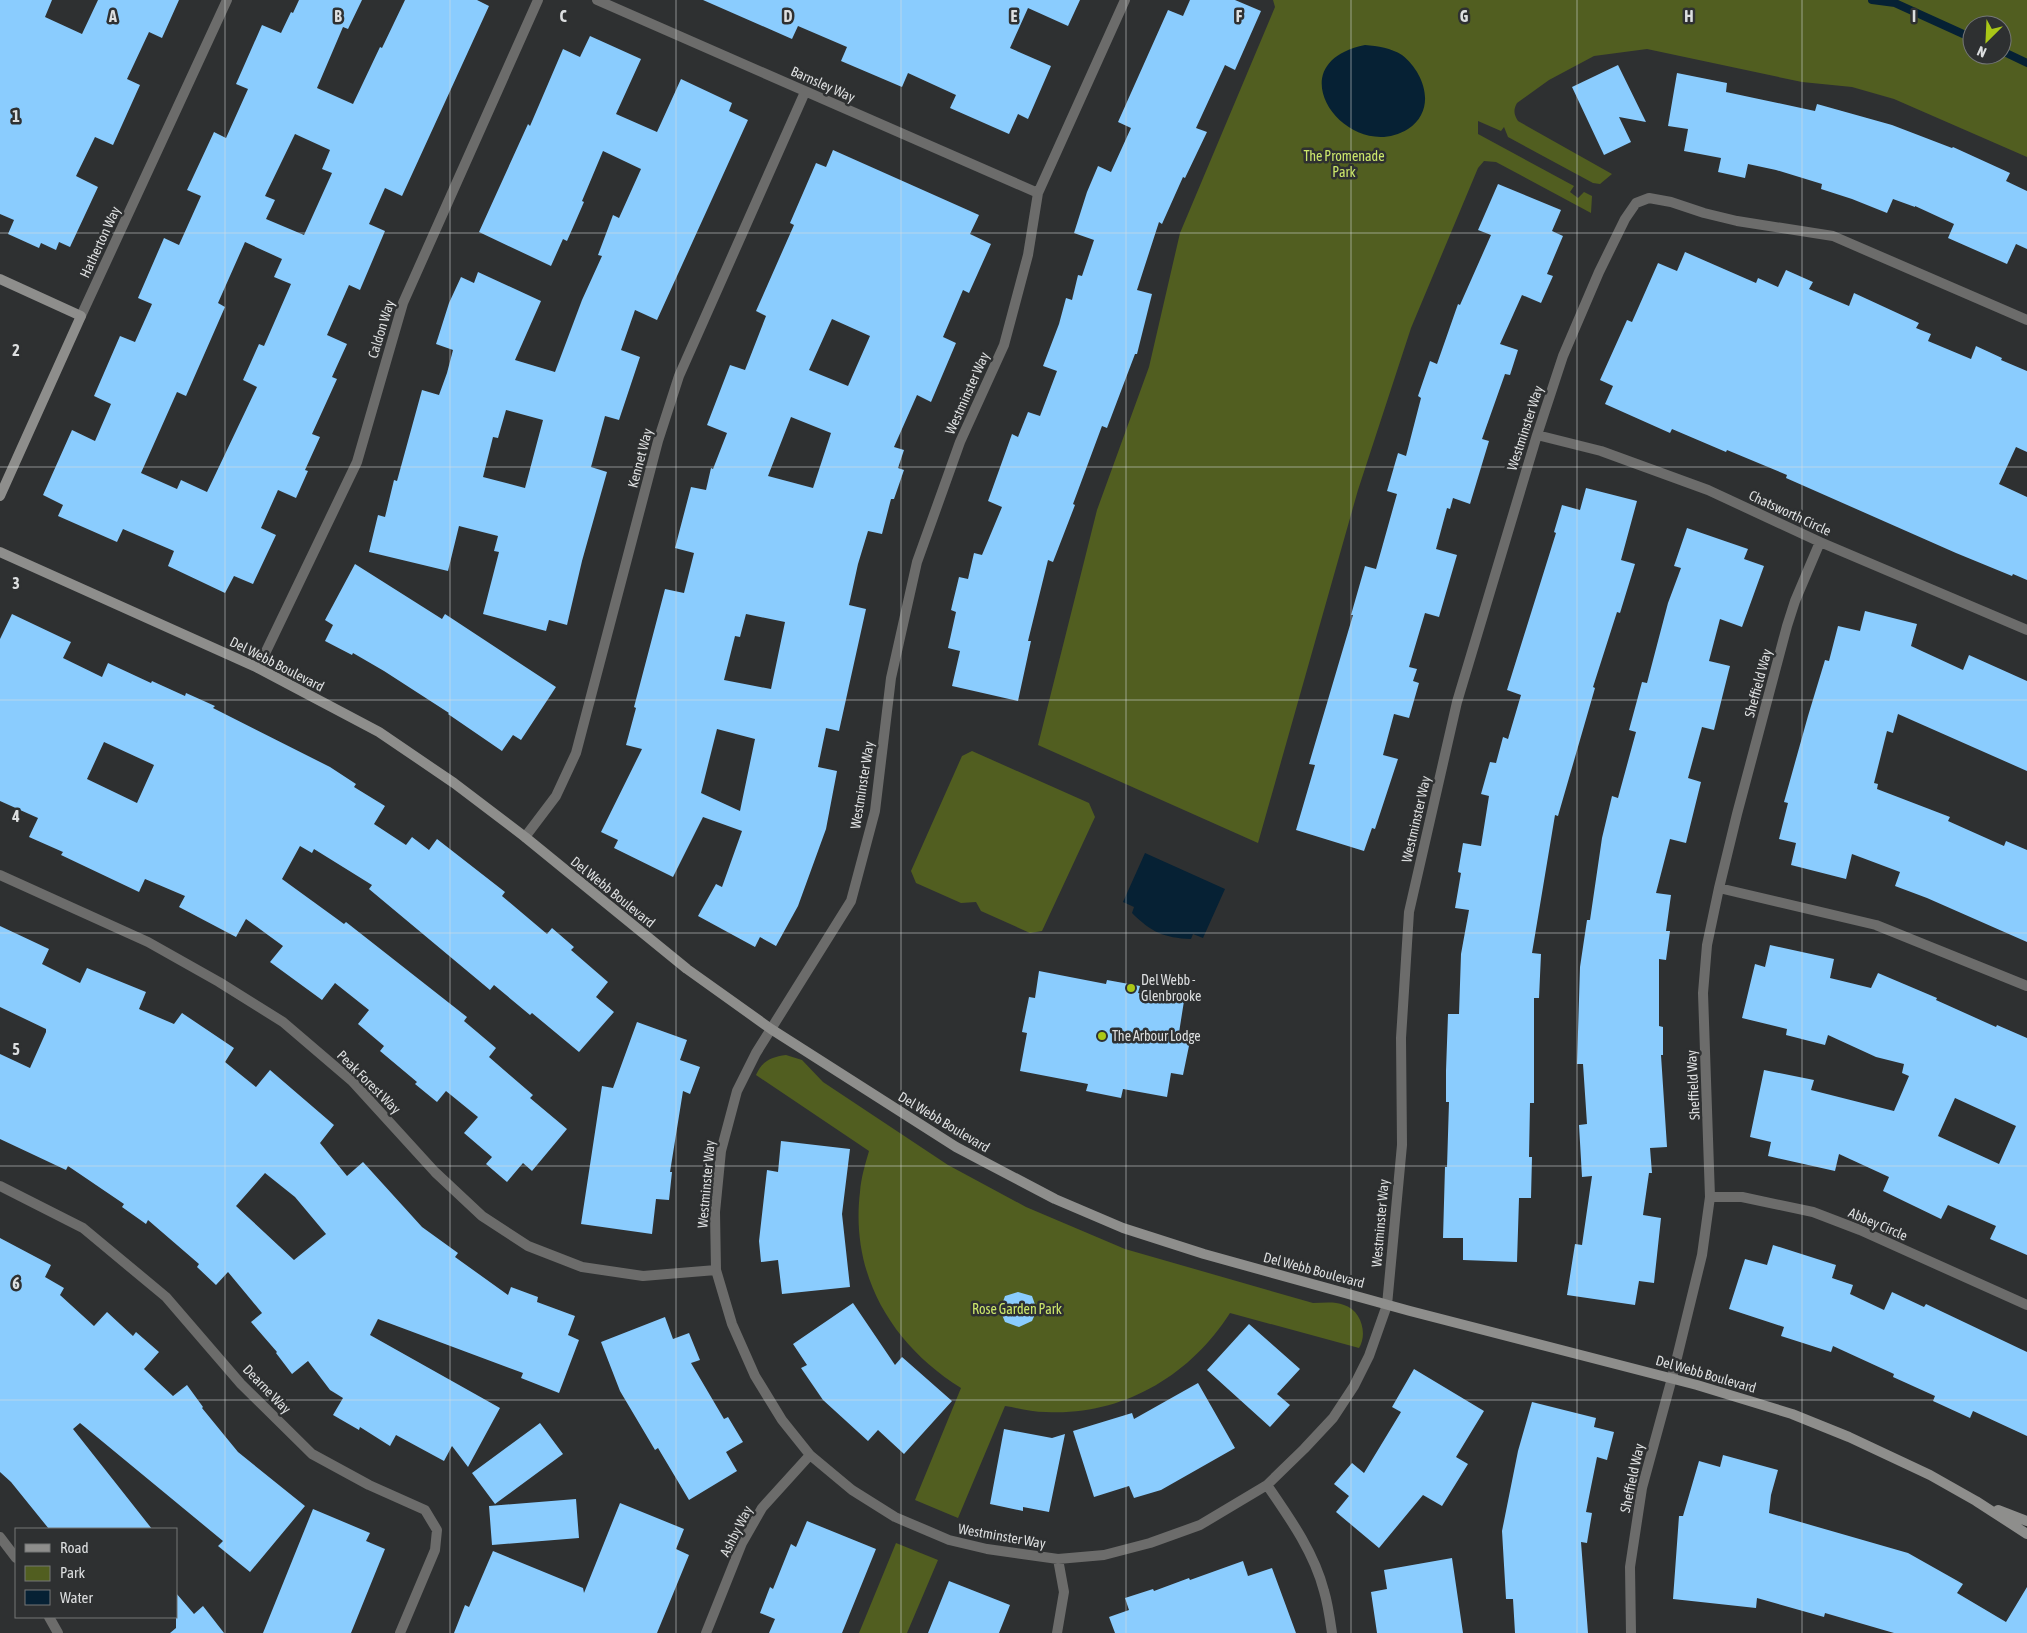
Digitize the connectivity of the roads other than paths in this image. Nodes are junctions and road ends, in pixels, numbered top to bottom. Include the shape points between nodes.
1 (227, 0) edge
2 (538, 0) edge
3 (597, 0) edge
4 (1125, 0) edge
5 (805, 92) junction
6 (1038, 193) junction
7 (0, 279) edge
8 (81, 316) junction
9 (2027, 320) edge
10 (1537, 435) junction
11 (0, 496) edge
12 (1820, 542) junction
13 (0, 552) edge
14 (2027, 630) edge
15 (258, 668) junction
16 (526, 838) junction
17 (0, 876) edge
18 (1719, 888) junction
19 (2027, 986) edge
20 (771, 1029) junction
21 (0, 1186) edge
22 (1710, 1197) junction
23 (716, 1270) junction
24 (1387, 1305) junction
25 (2027, 1305) edge
26 (1672, 1378) junction
27 (810, 1455) junction
28 (1266, 1485) junction
29 (1976, 1501) junction
30 (2027, 1521) edge
31 (2027, 1534) edge
32 (0, 1537) edge
33 (15, 1557) edge
34 (1058, 1560) junction
35 (50, 1618) edge
36 (58, 1633) edge
37 (400, 1633) edge
38 (706, 1633) edge
39 (1057, 1633) edge
40 (1332, 1633) edge
41 (1631, 1633) edge

1 - 8 street, Hatherton Way
2 - 15 street, Caldon Way via 403,303 357,462
3 - 5 street, Barnsley Way
4 - 6 street, Westminster Way
5 - 6 street, Barnsley Way
5 - 16 street, Kennet Way via 679,376 658,441 576,753 556,796
6 - 20 street, Westminster Way via 1028,255 1004,345 960,442 916,562 891,678 876,811 851,901
7 - 8 street
8 - 11 street, Hatherton Way
9 - 10 street, Westminster Way via 1834,236 1738,221 1649,198 1636,203 1625,219 1599,272 1563,356
10 - 12 street, Chatsworth Circle via 1601,450 1699,487
10 - 24 street, Westminster Way via 1457,702 1409,912 1400,1038 1402,1145
12 - 14 street, Chatsworth Circle
12 - 18 street, Sheffield Way via 1787,626
13 - 15 street, Del Webb Boulevard
15 - 16 street, Del Webb Boulevard via 380,732
16 - 20 street, Del Webb Boulevard via 687,969
17 - 23 street, Peak Forest Way via 148,942 282,1022 352,1081 435,1172 482,1216 528,1246 582,1266 643,1276
18 - 19 street via 1876,925
18 - 22 street, Sheffield Way via 1707,945 1703,993
20 - 23 street, Westminster Way via 737,1091 721,1151 715,1212
20 - 24 street, Del Webb Boulevard via 956,1147 1055,1199 1159,1240
21 - 37 street, Dearne Way via 83,1228 166,1297 241,1384 312,1454 425,1510 437,1530 435,1550
22 - 25 street, Abbey Circle via 1742,1197 1813,1212
22 - 26 street, Sheffield Way via 1702,1255
23 - 27 street, Westminster Way via 732,1324 755,1376 782,1420
24 - 26 street, Del Webb Boulevard
24 - 28 street, Westminster Way via 1369,1356 1338,1410
26 - 29 street, Del Webb Boulevard via 1816,1424 1930,1475
26 - 41 street, Sheffield Way via 1642,1488 1630,1567
27 - 34 street, Westminster Way via 852,1490 894,1517 949,1540
27 - 38 street, Ashby Way via 758,1515 742,1543
28 - 34 street, Westminster Way via 1200,1525 1104,1555
28 - 40 street via 1287,1513 1310,1554 1324,1590
29 - 30 street, Del Webb Boulevard
29 - 31 street, Del Webb Boulevard
32 - 33 street
34 - 39 street via 1064,1592
35 - 36 street

